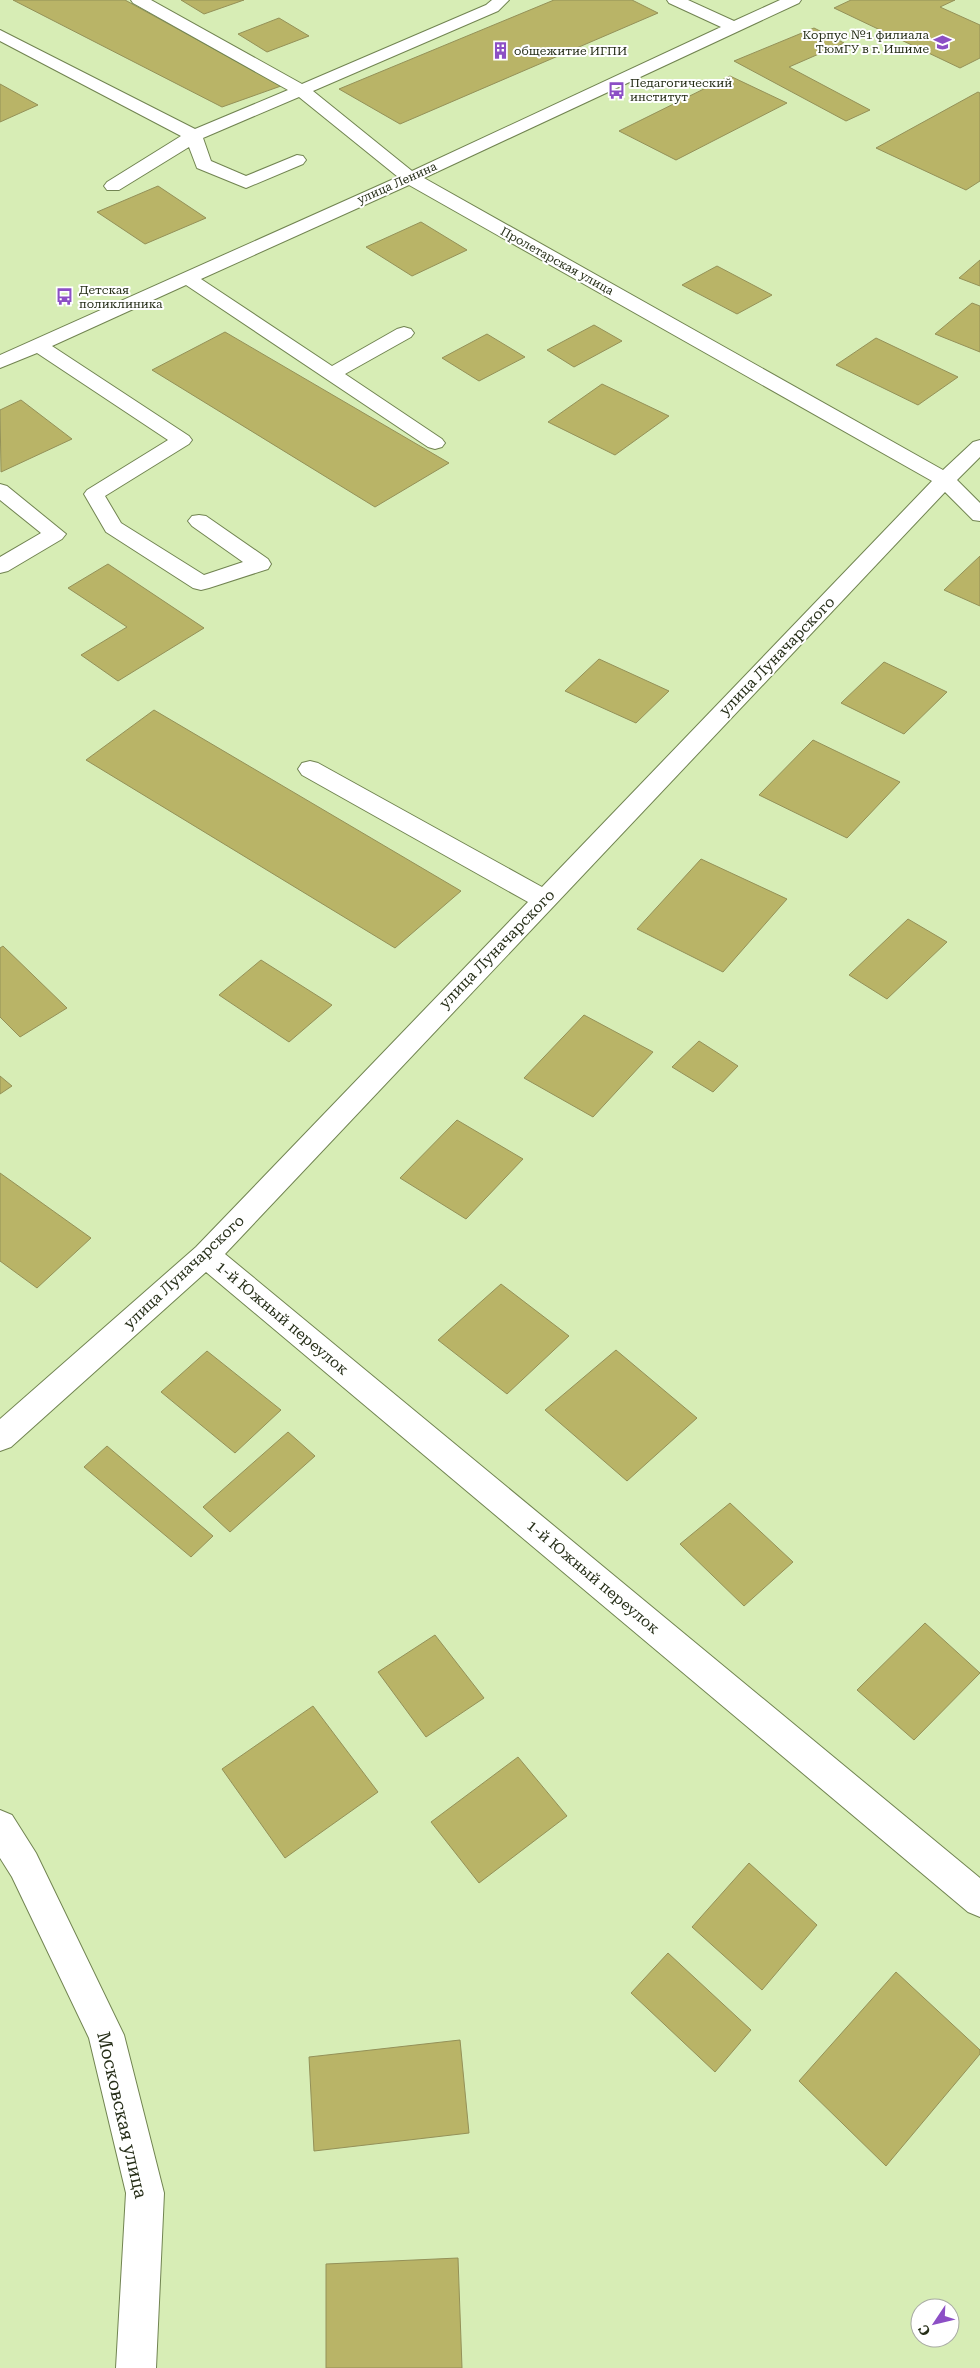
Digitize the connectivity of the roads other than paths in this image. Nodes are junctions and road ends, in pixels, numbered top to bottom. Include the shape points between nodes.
1 (139, 0) edge
2 (502, 0) edge
3 (675, 0) edge
4 (793, 0) edge
5 (733, 27) junction
6 (0, 35) edge
7 (17, 44) junction
8 (0, 51) edge
9 (301, 90) junction
10 (194, 136) junction
11 (297, 160) dead end
12 (410, 178) junction
13 (113, 186) dead end
14 (188, 278) junction
15 (404, 333) dead end
16 (38, 345) junction
17 (0, 362) edge
18 (332, 374) junction
19 (435, 443) dead end
20 (980, 446) edge
21 (945, 480) junction
22 (0, 490) edge
23 (980, 515) edge
24 (199, 521) dead end
25 (0, 566) edge
26 (310, 769) dead end
27 (545, 900) junction
28 (206, 1255) junction
29 (0, 1438) edge
30 (0, 1827) edge
31 (980, 1900) edge
32 (136, 2368) edge

1 - 9 street, Пролетарская улица
2 - 9 street via 492,8
3 - 5 street
4 - 5 street, улица Ленина
5 - 12 street, улица Ленина
6 - 7 street
7 - 8 street
7 - 10 street
9 - 10 street
9 - 12 street, Пролетарская улица
10 - 11 street via 203,164 246,183
10 - 13 street
12 - 14 street, улица Ленина
12 - 21 street, Пролетарская улица
14 - 16 street, улица Ленина
14 - 18 street
15 - 18 street
16 - 17 street, улица Ленина
16 - 24 street via 182,440 94,494 113,528 201,583 260,564
18 - 19 street
20 - 21 street, улица Луначарского
21 - 23 street, Пролетарская улица
21 - 27 street, улица Луначарского
22 - 25 street via 55,534
26 - 27 street
27 - 28 street, улица Луначарского
28 - 29 street, улица Луначарского
28 - 31 street, 1-й Южный переулок
30 - 32 street, Московская улица via 24,1865 106,2035 144,2193

